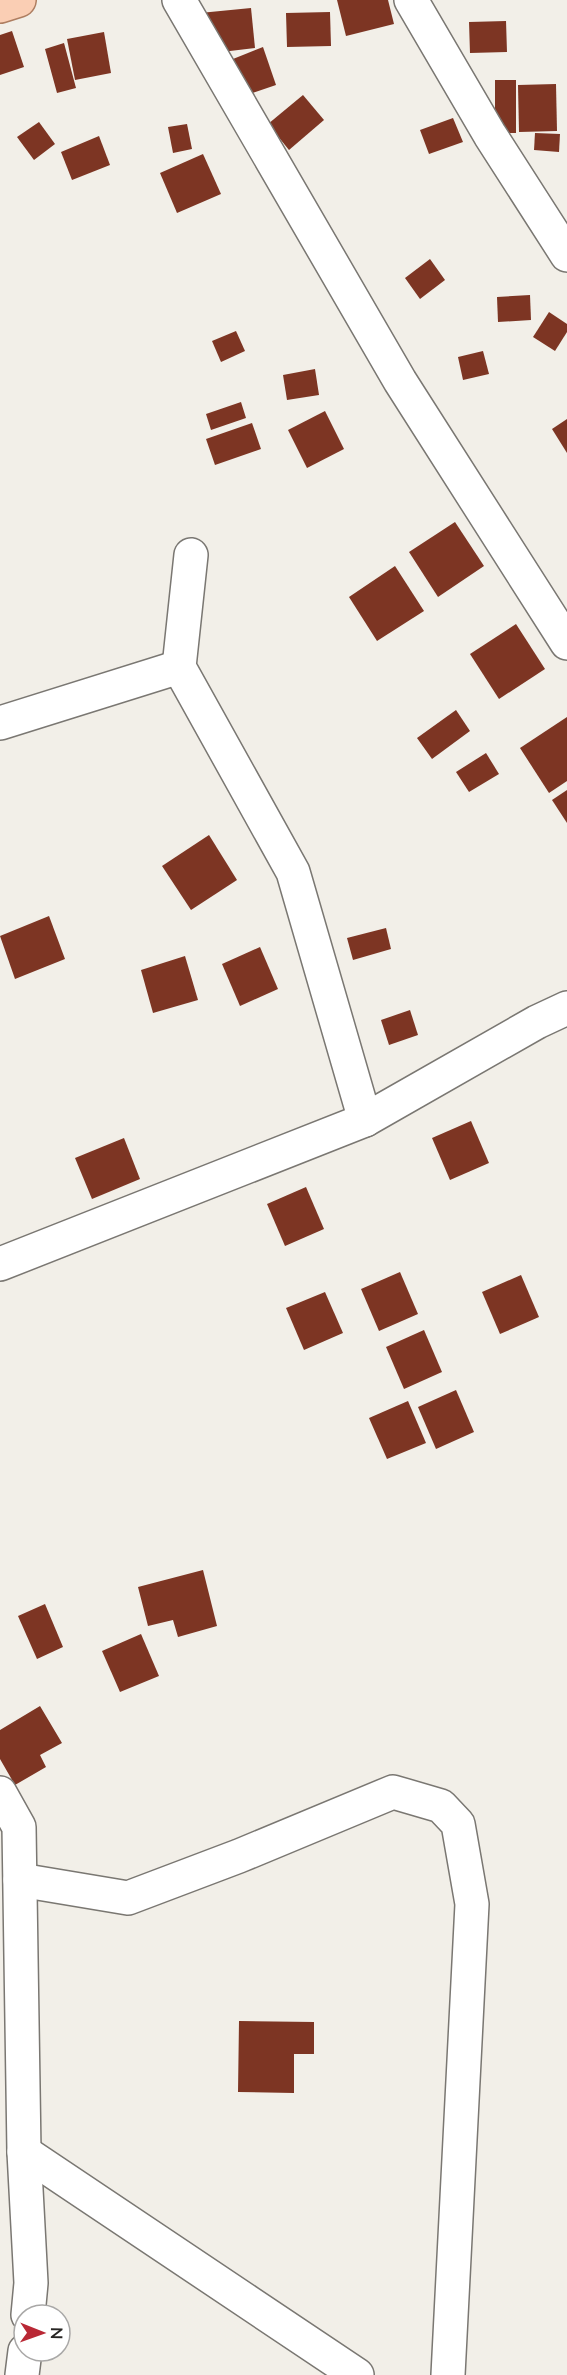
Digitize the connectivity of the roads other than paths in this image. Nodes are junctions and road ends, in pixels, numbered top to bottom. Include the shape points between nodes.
1 (19, 0) edge
2 (179, 0) edge
3 (411, 0) edge
4 (0, 6) edge
5 (567, 255) edge
6 (191, 555) dead end
7 (567, 644) edge
8 (178, 667) junction
9 (0, 723) edge
10 (567, 1008) edge
11 (365, 1119) junction
12 (0, 1264) edge
13 (0, 1793) edge
14 (20, 1880) junction
15 (24, 2152) junction
16 (29, 2303) edge
17 (357, 2375) edge
18 (448, 2375) edge

1 - 4 main road
2 - 7 street via 400,381
3 - 5 street via 490,135
6 - 8 street
8 - 9 street
8 - 11 street via 294,872
10 - 11 street
11 - 12 street
13 - 14 street via 19,1827
14 - 15 street
14 - 18 street via 128,1898 393,1792 441,1806 458,1824 472,1904
15 - 16 street
15 - 17 street

